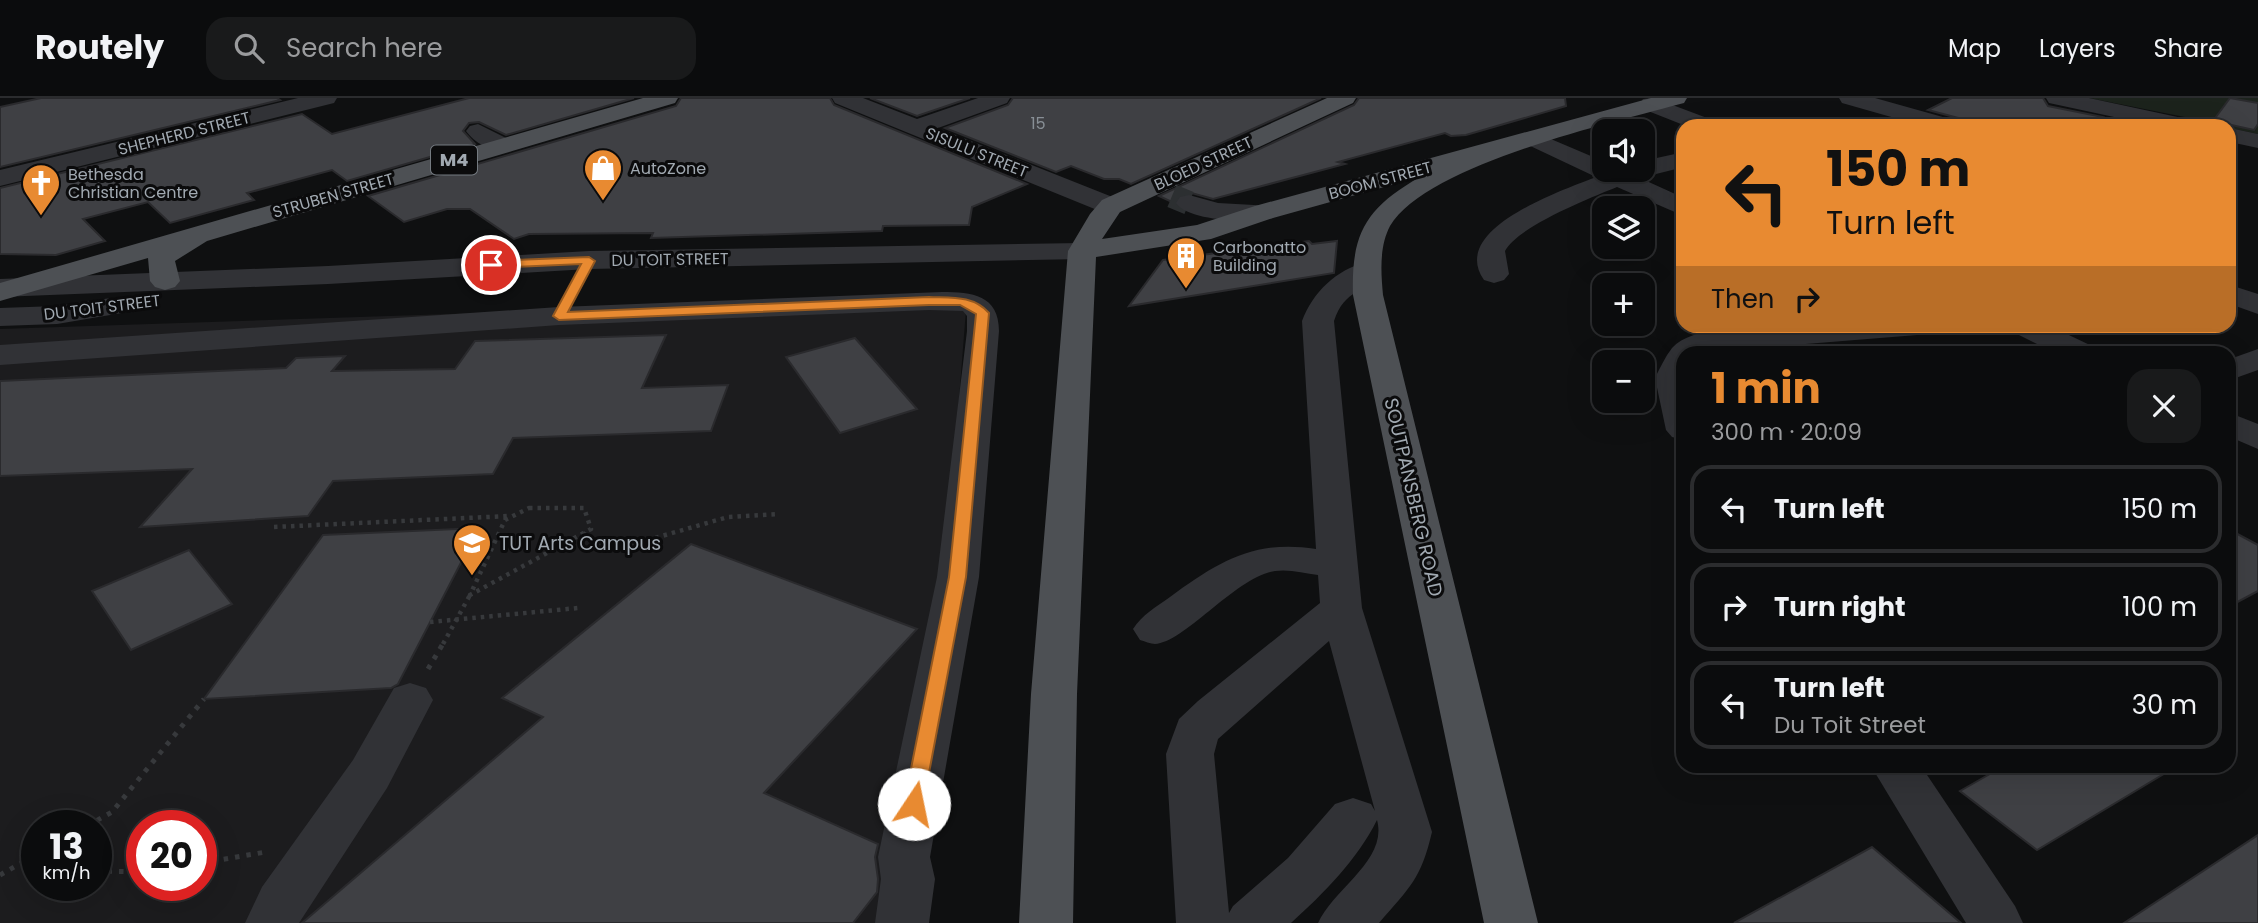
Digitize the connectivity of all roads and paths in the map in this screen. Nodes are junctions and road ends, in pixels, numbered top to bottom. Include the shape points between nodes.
1 (326, 98) edge
2 (667, 98) edge
3 (843, 98) edge
4 (999, 98) edge
5 (1345, 98) edge
6 (1676, 98) edge
7 (1850, 98) edge
8 (2057, 98) edge
9 (1651, 104) junction
10 (1688, 119) edge
11 (1924, 119) edge
12 (2155, 119) edge
13 (915, 128) junction
14 (478, 131) dead end
15 (2236, 136) edge
16 (1521, 141) junction
17 (2258, 141) edge
18 (503, 146) junction
19 (1592, 161) edge
20 (1676, 161) edge
21 (1655, 166) edge
22 (0, 178) edge
23 (1612, 182) edge
24 (1647, 182) edge
25 (1170, 196) junction
26 (1676, 202) edge
27 (1257, 214) junction
28 (242, 222) junction
29 (1098, 224) junction
30 (929, 253) junction
31 (589, 261) junction
32 (419, 269) junction
33 (1366, 271) junction
34 (1494, 274) dead end
35 (328, 275) junction
36 (165, 281) junction
37 (3, 290) edge
38 (2236, 296) edge
39 (2258, 305) edge
40 (559, 316) junction
41 (0, 317) edge
42 (379, 329) junction
43 (1814, 333) edge
44 (2040, 333) edge
45 (1695, 346) edge
46 (2067, 346) edge
47 (0, 355) edge
48 (2258, 359) edge
49 (2236, 368) edge
50 (1676, 370) edge
51 (1676, 395) edge
52 (2236, 427) edge
53 (2258, 438) edge
54 (779, 513) dead end
55 (514, 516) junction
56 (274, 527) dead end
57 (583, 533) junction
58 (1338, 587) junction
59 (469, 595) junction
60 (578, 608) dead end
61 (458, 619) junction
62 (430, 622) dead end
63 (1155, 629) dead end
64 (204, 699) dead end
65 (410, 700) joint
66 (1900, 773) edge
67 (112, 812) edge
68 (1353, 818) dead end
69 (21, 863) edge
70 (0, 875) edge
71 (272, 923) edge
72 (902, 923) edge
73 (1046, 923) edge
74 (1203, 923) edge
75 (1252, 923) edge
76 (1345, 923) edge
77 (1511, 923) edge
78 (1996, 923) edge

1 - 22 street, SHEPHERD STREET
2 - 18 main road, STRUBEN STREET / M4
3 - 13 street, SISULU STREET
4 - 13 street
5 - 25 main road, BLOED STREET
6 - 9 main road, BOOM STREET
7 - 11 street
8 - 12 street
9 - 10 street
9 - 16 main road, BOOM STREET
13 - 29 street, SISULU STREET
14 - 18 street
15 - 17 street
16 - 19 street
16 - 27 main road, BOOM STREET
16 - 33 main road, SOUTPANSBERG ROAD via 1409,193 1372,234
18 - 28 main road, STRUBEN STREET / M4
20 - 21 street
23 - 34 street via 1503,235 1489,254
24 - 26 street
25 - 27 street via 1226,212
25 - 29 main road, BLOED STREET
27 - 29 main road via 1199,222
27 - 29 main road, BOOM STREET via 1201,233
28 - 36 main road via 167,253 161,260
28 - 37 main road, STRUBEN STREET / M4
29 - 30 street, DU TOIT STREET
29 - 30 street, DU TOIT STREET
29 - 73 main road via 1054,694
30 - 31 street, DU TOIT STREET
31 - 32 street, DU TOIT STREET
31 - 40 street
32 - 35 street, DU TOIT STREET
32 - 42 street
33 - 58 street via 1324,303 1318,321
33 - 77 main road, SOUTPANSBERG ROAD via 1370,307
35 - 36 street, DU TOIT STREET
35 - 41 street, DU TOIT STREET via 70,313
36 - 37 street, DU TOIT STREET
38 - 39 street
40 - 42 street
40 - 72 street via 929,301 961,302 982,313 958,577 904,857 908,879
42 - 47 street
43 - 45 street via 1711,340
44 - 46 street
48 - 49 street
50 - 51 street via 1672,378
52 - 53 street
54 - 57 path via 728,517 634,544 597,543
55 - 56 path
55 - 57 path via 529,508 584,508 591,528
55 - 59 path via 505,520
57 - 59 path
58 - 63 street via 1292,559 1259,562
58 - 74 street via 1196,732 1190,754
58 - 76 street via 1406,832 1398,864
59 - 61 path
60 - 61 path
61 - 62 path
61 - 65 path
64 - 67 path
65 - 71 street via 370,774
66 - 78 street
68 - 75 street via 1303,880
69 - 70 path

